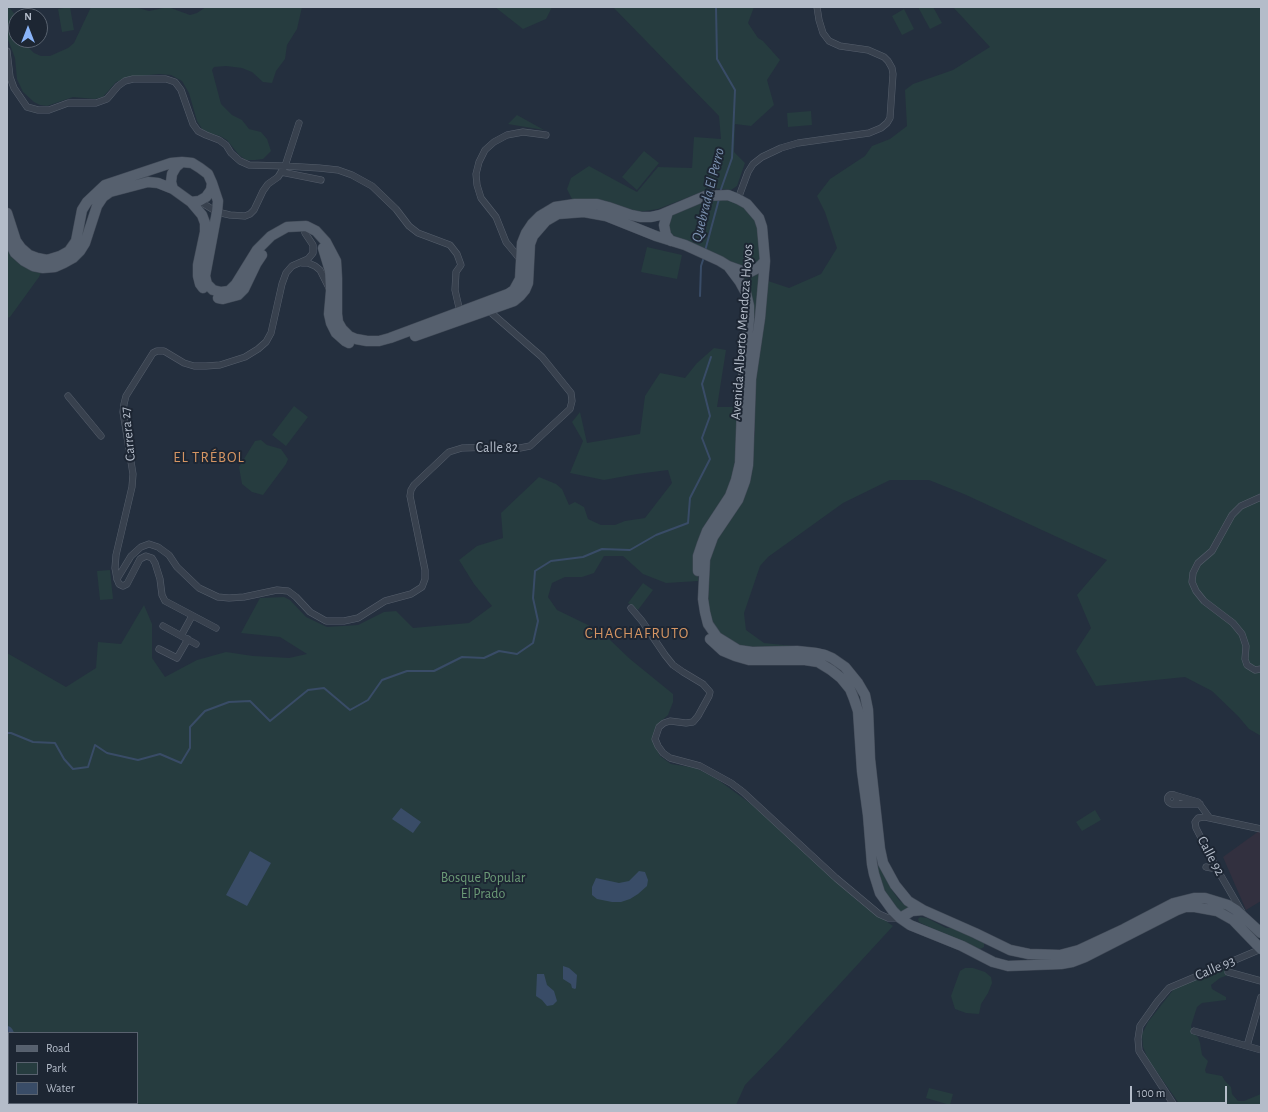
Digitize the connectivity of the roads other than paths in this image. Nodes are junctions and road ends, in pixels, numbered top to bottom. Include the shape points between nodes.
1 (817, 7) edge
2 (7, 51) edge
3 (300, 123) dead end
4 (546, 136) dead end
5 (182, 162) junction
6 (285, 166) junction
7 (281, 172) junction
8 (321, 180) dead end
9 (212, 183) junction
10 (173, 189) junction
11 (733, 197) junction
12 (218, 201) junction
13 (195, 202) junction
14 (217, 212) junction
15 (668, 212) junction
16 (7, 213) edge
17 (230, 215) junction
18 (305, 233) junction
19 (7, 237) edge
20 (671, 241) junction
21 (520, 258) junction
22 (765, 261) junction
23 (298, 263) junction
24 (728, 266) junction
25 (331, 291) junction
26 (488, 310) junction
27 (460, 312) junction
28 (68, 396) dead end
29 (101, 436) dead end
30 (130, 458) junction
31 (126, 467) dead end
32 (1261, 497) edge
33 (117, 579) junction
34 (631, 608) dead end
35 (192, 616) junction
36 (163, 626) dead end
37 (216, 628) dead end
38 (181, 636) junction
39 (188, 639) junction
40 (196, 644) dead end
41 (159, 649) dead end
42 (1261, 669) edge
43 (1200, 804) junction
44 (1207, 817) junction
45 (1261, 829) edge
46 (1206, 867) dead end
47 (1217, 869) junction
48 (1231, 902) junction
49 (923, 910) junction
50 (900, 918) junction
51 (1261, 933) edge
52 (987, 940) junction
53 (1261, 949) edge
54 (977, 954) junction
55 (1228, 972) dead end
56 (1261, 981) edge
57 (1261, 997) edge
58 (1194, 1031) dead end
59 (1247, 1046) junction
60 (1261, 1050) edge
61 (1174, 1105) edge

1 - 11 street via 823,33 829,41 840,46 868,50 888,61 892,68 890,118 881,128 869,133 798,143 762,157 753,164
2 - 6 street via 10,77 27,107 49,110 68,103 96,103 107,99 125,81 166,79 175,82 181,90 198,131 219,140 240,161 249,165
3 - 6 street
4 - 21 street via 523,132 507,135 494,142 485,150 476,174 481,198 496,217 506,242
5 - 9 main road via 192,163 200,168 208,174
5 - 10 main road via 172,174
5 - 16 main road via 170,163 105,185 82,210 76,242 70,251 47,260 29,255 21,248 16,241
6 - 7 street
6 - 27 street via 338,170 352,175 372,186 418,233 450,245 461,265 456,272 455,290
7 - 8 street
7 - 17 street via 268,184 250,214
9 - 12 main road
9 - 13 main road via 206,197
10 - 13 main road
10 - 19 main road via 148,182 110,192 97,206 80,252 64,264 55,267 43,268 24,261 15,253
11 - 15 main road via 705,196
11 - 22 main road, Avenida Alberto Mendoza Hoyos via 747,204 761,222
12 - 14 main road
12 - 17 street
13 - 14 street
13 - 18 main road via 205,223 198,276 200,284 213,297 223,299 238,295 244,289 256,264 274,242 291,232
14 - 17 street
14 - 27 main road via 205,276 207,284 213,290 229,291 257,250 271,236 287,227 306,226 316,231 326,242 336,261 338,322 349,336 367,341 390,338
15 - 20 main road via 664,225 666,235
15 - 21 main road via 641,218 597,204 555,207 532,224 522,243
18 - 23 street, Carrera 27 via 313,246 313,253 308,259
18 - 25 main road, Avenida Alberto Mendoza Hoyos via 312,236 325,251
20 - 24 main road, Avenida Alberto Mendoza Hoyos
20 - 26 main road, Avenida Alberto Mendoza Hoyos via 600,214 558,214 539,228 530,244 529,276 525,290 514,300
21 - 27 main road via 520,279 514,290
22 - 24 main road via 750,272
22 - 49 main road, Avenida Alberto Mendoza Hoyos via 751,379 748,465 738,500 712,537 708,547 705,565 705,612 708,624 717,636 738,650 816,652 832,658 845,667 858,683 865,695 868,710 870,759 883,863 895,885 908,901
23 - 25 street via 308,263 320,270
23 - 30 street, Carrera 27 via 286,273 271,333 258,349 220,365 206,366 184,363 164,351 153,353 126,396 124,404
24 - 50 main road, Avenida Alberto Mendoza Hoyos via 740,282 749,306 740,463 730,496 708,531 698,556 699,615 703,627 723,651 749,660 818,662 841,678 850,688 858,711 872,864 880,893
25 - 26 main road, Avenida Alberto Mendoza Hoyos via 329,314 336,333 345,341 366,347 393,343
26 - 33 street, Calle 82 via 542,357 570,393 572,401 570,409 530,446 462,448 449,452 414,485 410,496 425,570 422,587 411,594 385,601 358,618 326,621 310,612 288,591 277,590 244,597 218,597 199,588 177,567 169,555 149,544 131,556
28 - 29 street
30 - 31 street
30 - 33 street, Carrera 27 via 132,487 116,555
32 - 42 street via 1241,506 1232,515 1212,551 1198,563 1192,582 1204,602 1233,623 1242,634 1246,646 1247,665 1255,670
33 - 35 street via 119,584 124,586 140,559 146,556 152,558 165,601
34 - 50 street via 673,665 703,684 710,692 693,722 670,721 659,727 656,739 663,754 700,766 731,783 879,914 888,918
35 - 37 street
35 - 38 street
36 - 38 street
38 - 39 street
39 - 40 street
39 - 41 street via 177,658
43 - 43 street via 1196,800 1174,796 1176,801 1172,804
43 - 44 street
44 - 45 street
44 - 47 street, Calle 92 via 1198,818 1195,822 1196,828
46 - 47 street
47 - 48 street, Calle 92
48 - 51 main road, Avenida Alberto Mendoza Hoyos
48 - 52 main road, Avenida Alberto Mendoza Hoyos via 1194,898 1174,903 1079,950 1060,956 1010,950
49 - 50 main road via 912,911
49 - 52 main road, Avenida Alberto Mendoza Hoyos
50 - 54 main road, Avenida Alberto Mendoza Hoyos via 910,925
52 - 54 main road via 984,948
53 - 54 main road, Avenida Alberto Mendoza Hoyos via 1225,915 1206,908 1185,907 1072,962 1008,966
53 - 61 street, Calle 93 via 1169,988 1140,1026 1139,1051
55 - 56 street
57 - 59 street
58 - 59 street
59 - 60 street

